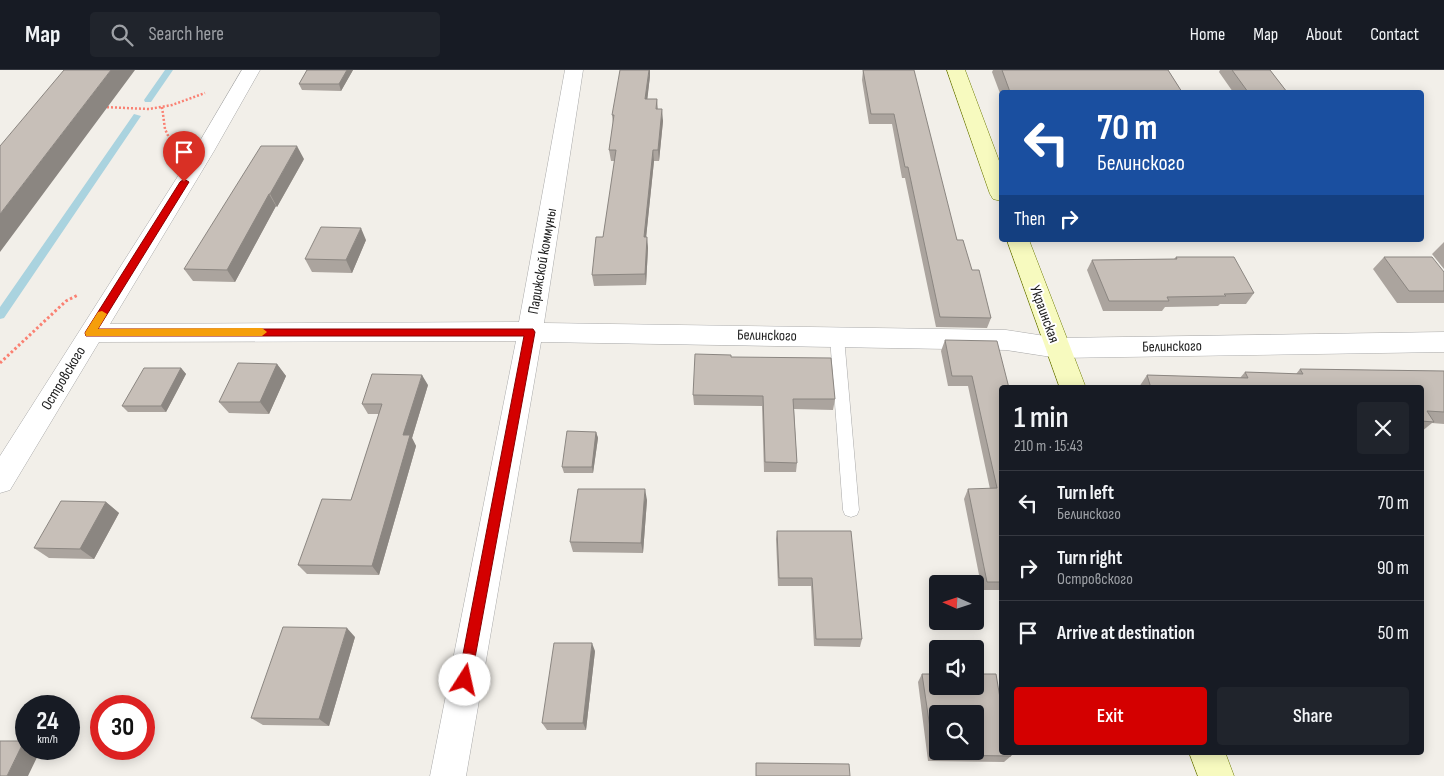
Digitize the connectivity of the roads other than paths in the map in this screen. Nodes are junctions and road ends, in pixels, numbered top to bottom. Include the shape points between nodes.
1 (574, 70) edge
2 (956, 70) edge
3 (246, 78) edge
4 (999, 188) edge
5 (1019, 242) edge
6 (530, 332) junction
7 (90, 333) junction
8 (837, 337) junction
9 (1444, 342) edge
10 (1058, 348) junction
11 (1072, 385) edge
12 (0, 481) edge
13 (851, 510) dead end
14 (1208, 755) edge
15 (448, 776) edge
16 (1216, 776) edge

1 - 6 street, Парижской коммуны
2 - 4 street
3 - 7 street, Островского
5 - 10 street, Украинская
6 - 7 street, Белинского
6 - 8 street, Белинского
6 - 15 street, Парижской коммуны
7 - 12 street, Островского
8 - 10 street, Белинского via 1006,340
8 - 13 lane
9 - 10 street, Белинского
10 - 11 street, Украинская
14 - 16 street

